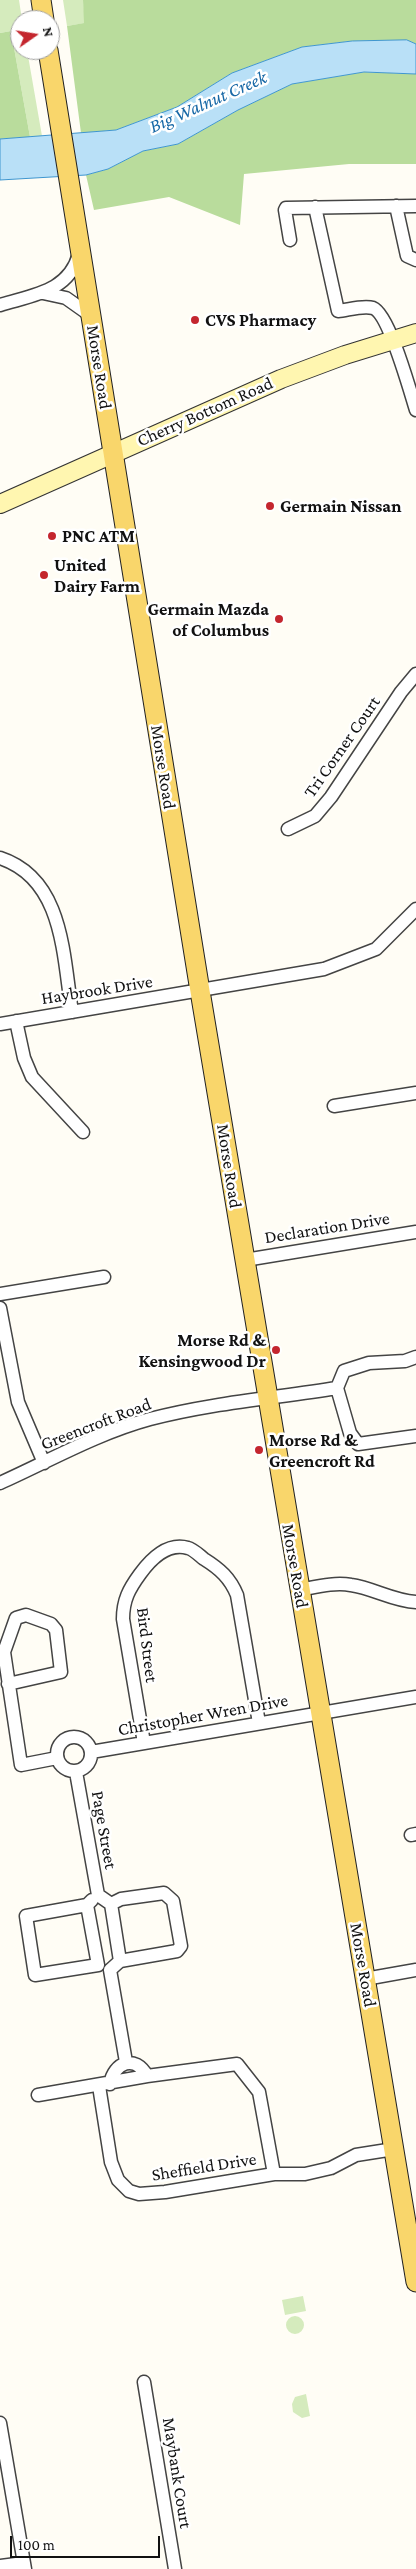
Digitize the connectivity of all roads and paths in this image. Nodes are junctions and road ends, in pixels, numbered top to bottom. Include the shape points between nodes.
1 (49, 60) edge
2 (396, 206) junction
3 (416, 206) edge
4 (316, 207) junction
5 (290, 240) dead end
6 (80, 249) junction
7 (416, 260) edge
8 (43, 293) junction
9 (0, 305) edge
10 (90, 315) junction
11 (416, 333) edge
12 (392, 341) junction
13 (416, 410) edge
14 (114, 453) junction
15 (0, 504) edge
16 (416, 674) edge
17 (288, 829) dead end
18 (0, 858) edge
19 (416, 909) edge
20 (200, 991) junction
21 (72, 1012) junction
22 (16, 1021) junction
23 (0, 1024) edge
24 (416, 1093) edge
25 (334, 1106) dead end
26 (83, 1132) dead end
27 (416, 1232) edge
28 (245, 1260) junction
29 (104, 1276) dead end
30 (0, 1294) edge
31 (0, 1308) edge
32 (416, 1357) edge
33 (337, 1388) junction
34 (267, 1399) junction
35 (416, 1436) edge
36 (44, 1463) junction
37 (0, 1483) edge
38 (299, 1590) junction
39 (416, 1602) edge
40 (8, 1684) junction
41 (416, 1697) edge
42 (320, 1714) junction
43 (259, 1723) junction
44 (144, 1743) junction
45 (91, 1752) junction
46 (57, 1758) junction
47 (76, 1772) junction
48 (98, 1895) junction
49 (111, 1904) junction
50 (87, 1905) junction
51 (120, 1961) junction
52 (98, 1965) junction
53 (110, 1970) junction
54 (416, 1970) edge
55 (365, 1979) junction
56 (126, 2062) junction
57 (146, 2076) junction
58 (104, 2085) junction
59 (38, 2096) dead end
60 (394, 2149) junction
61 (274, 2174) junction
62 (416, 2282) edge
63 (144, 2382) dead end
64 (0, 2423) edge
65 (0, 2566) edge
66 (24, 2566) edge
67 (175, 2569) edge

1 - 6 main road, Morse Road
2 - 3 street
2 - 4 street
2 - 7 street via 407,256
4 - 5 street via 286,208
4 - 12 street via 338,311 371,307 379,311 385,318
6 - 8 street via 72,272
6 - 10 main road, Morse Road
8 - 9 street
8 - 10 street via 66,298
10 - 14 main road, Morse Road
11 - 12 main road, Cherry Bottom Road
12 - 13 street
12 - 14 main road, Cherry Bottom Road via 280,379
14 - 15 main road, Cherry Bottom Road
14 - 20 main road, Morse Road
16 - 17 street, Tri Corner Court via 331,798 315,816
18 - 21 street via 8,860 40,884 56,915
19 - 20 street, Haybrook Drive via 376,949 333,966
20 - 21 street, Haybrook Drive
20 - 28 main road, Morse Road
21 - 22 street, Haybrook Drive
22 - 23 street, Haybrook Drive
22 - 26 street via 32,1077
24 - 25 street
27 - 28 street, Declaration Drive
28 - 34 main road, Morse Road
29 - 30 street
31 - 36 street via 18,1402
32 - 33 street via 405,1362 369,1363 344,1371
33 - 34 street, Greencroft Road
33 - 35 street via 350,1434 358,1444
34 - 36 street, Greencroft Road via 149,1420
34 - 38 main road, Morse Road
36 - 37 street, Greencroft Road
38 - 39 street via 353,1585 398,1600
38 - 42 main road, Morse Road
40 - 40 street via 4,1652 16,1618 26,1615 45,1620 56,1630 60,1672
40 - 46 street via 20,1765
41 - 42 street, Christopher Wren Drive
42 - 43 street, Christopher Wren Drive
42 - 55 main road, Morse Road
43 - 44 street, Christopher Wren Drive
43 - 44 street, Bird Street via 237,1595 230,1579 188,1548 169,1548 152,1557 123,1602 123,1619
44 - 45 street, Christopher Wren Drive
45 - 46 street via 86,1742 71,1737 61,1742
45 - 47 street via 89,1763
46 - 47 street via 66,1770
47 - 48 street, Page Street
48 - 49 street, Page Street
48 - 50 street, Page Street
49 - 51 street
49 - 51 street via 121,1899 164,1893 173,1901 179,1937 177,1951
50 - 52 street
50 - 52 street via 26,1916 35,1975
51 - 53 street
52 - 53 street
53 - 56 street
54 - 55 street
55 - 60 main road, Morse Road
56 - 57 street via 135,2063
56 - 58 street via 117,2066
57 - 58 street
57 - 61 street via 237,2064 259,2092
58 - 59 street
58 - 61 street, Sheffield Drive via 111,2162 118,2180 129,2191 150,2194
60 - 61 street, Sheffield Drive via 356,2155 331,2168 305,2174
60 - 62 main road, Morse Road
63 - 67 street, Maybank Court
64 - 66 street
65 - 66 street

